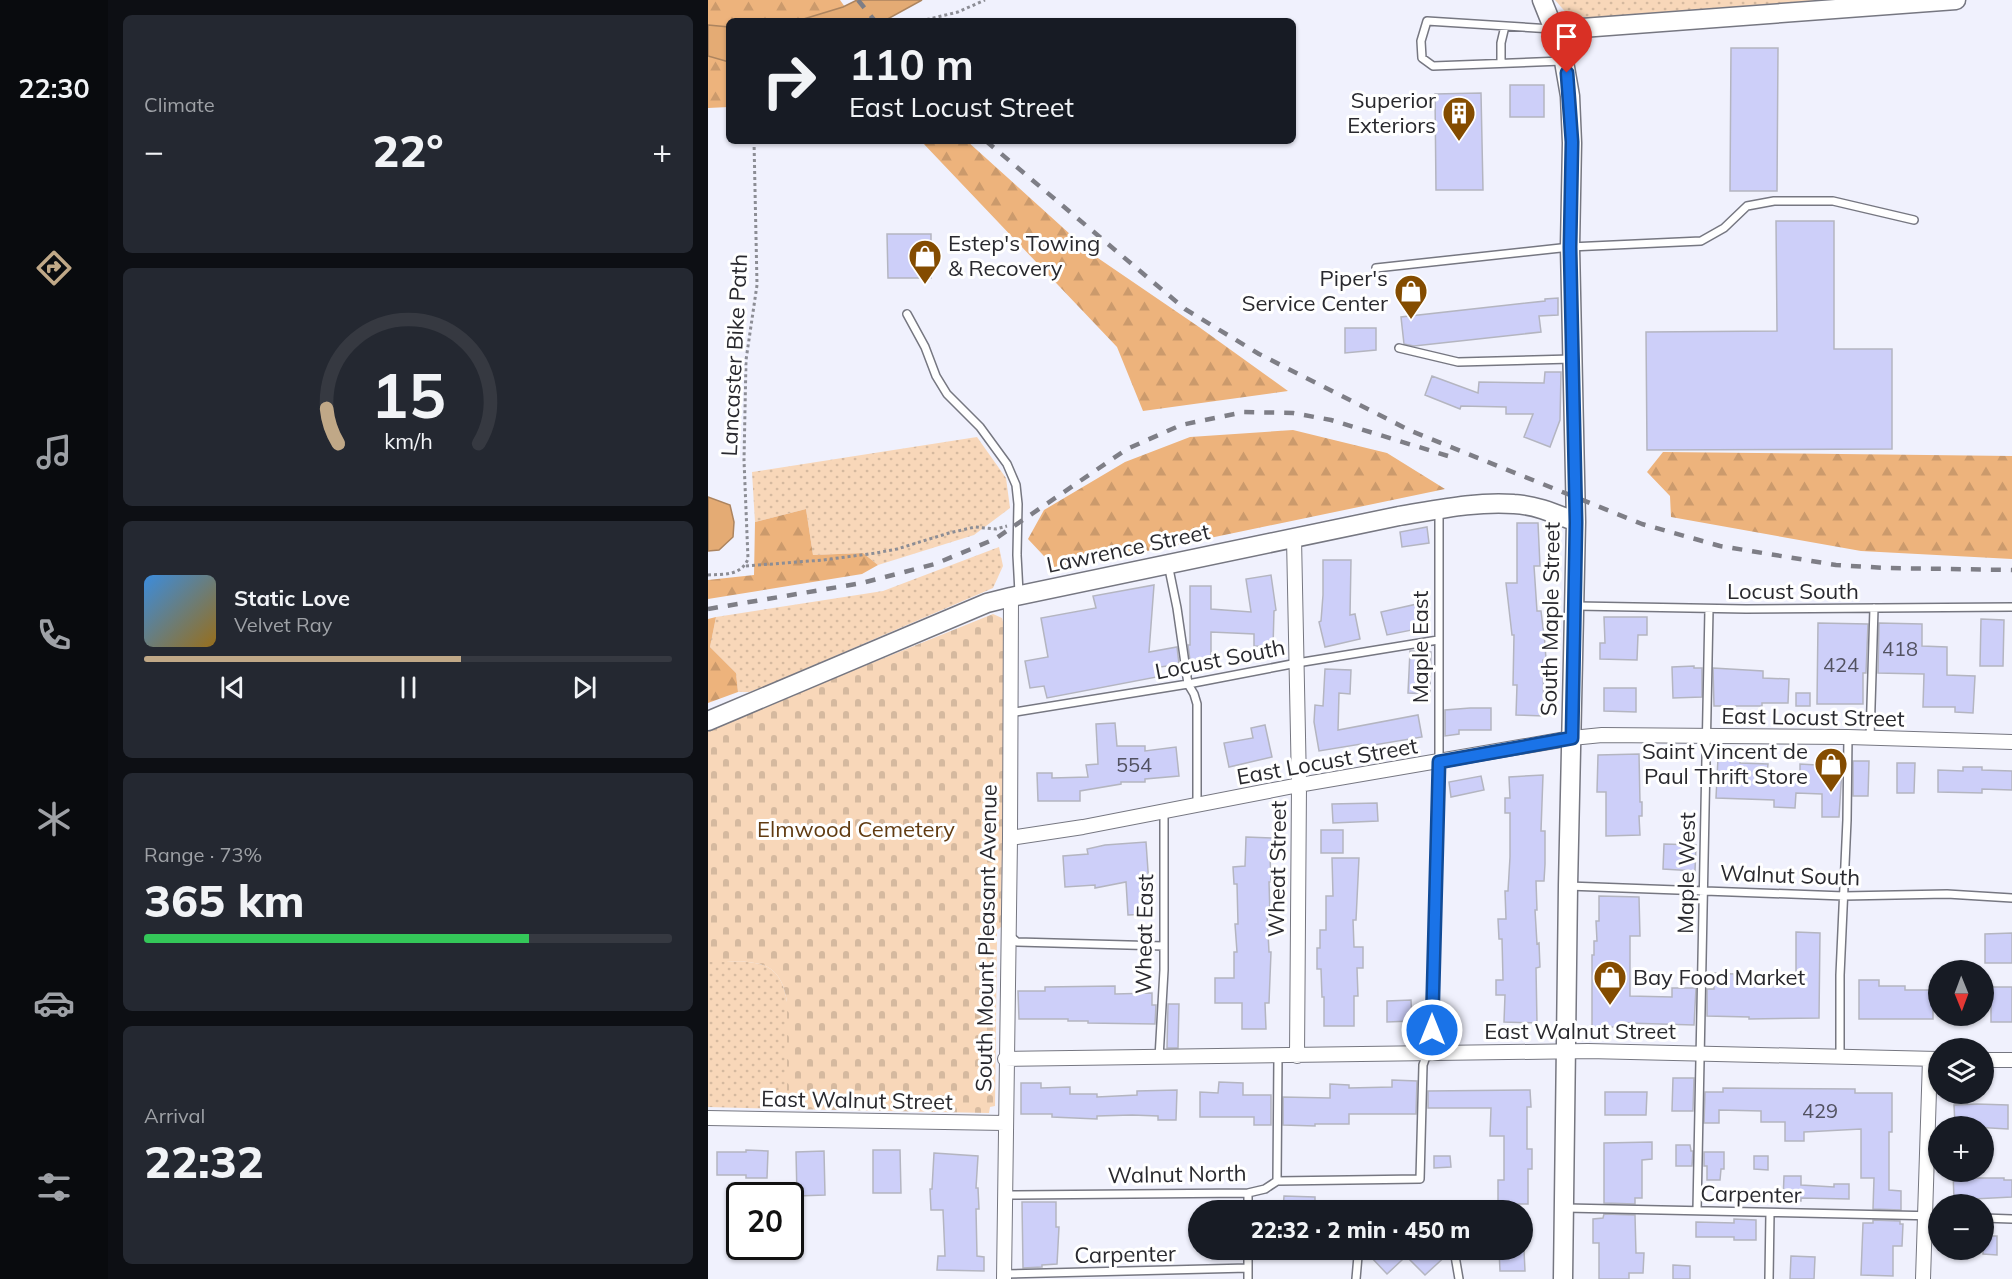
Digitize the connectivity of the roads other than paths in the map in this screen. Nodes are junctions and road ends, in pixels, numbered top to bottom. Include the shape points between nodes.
1 (1542, 0) edge
2 (1956, 0) edge
3 (1505, 26) junction
4 (1556, 30) junction
5 (1564, 61) junction
6 (1501, 63) junction
7 (1914, 220) dead end
8 (1570, 247) junction
9 (1376, 268) dead end
10 (907, 314) dead end
11 (1399, 348) dead end
12 (1572, 359) junction
13 (1439, 510) junction
14 (1576, 522) junction
15 (1294, 538) junction
16 (1168, 564) junction
17 (1015, 596) junction
18 (1574, 606) junction
19 (2012, 607) edge
20 (1874, 608) junction
21 (1709, 609) junction
22 (1438, 640) junction
23 (1297, 663) junction
24 (1188, 684) junction
25 (1009, 713) junction
26 (708, 721) edge
27 (1707, 737) junction
28 (1848, 737) junction
29 (1572, 738) junction
30 (1870, 738) junction
31 (2012, 742) edge
32 (1439, 762) junction
33 (1299, 785) junction
34 (1197, 806) junction
35 (1164, 812) junction
36 (1010, 838) junction
37 (1568, 886) junction
38 (1704, 891) junction
39 (1844, 896) junction
40 (2012, 898) edge
41 (1008, 934) junction
42 (1164, 946) junction
43 (1567, 1051) junction
44 (1427, 1053) junction
45 (1700, 1053) junction
46 (1278, 1056) junction
47 (1297, 1056) junction
48 (1840, 1056) junction
49 (1159, 1058) junction
50 (1005, 1059) junction
51 (1928, 1059) edge
52 (1994, 1060) edge
53 (2012, 1060) edge
54 (1933, 1104) edge
55 (708, 1118) edge
56 (1005, 1123) junction
57 (1419, 1179) joint
58 (1277, 1180) junction
59 (1248, 1193) junction
60 (1931, 1194) edge
61 (1004, 1195) junction
62 (1248, 1200) edge
63 (1564, 1208) junction
64 (1697, 1210) junction
65 (1770, 1213) junction
66 (1928, 1215) edge
67 (1994, 1218) edge
68 (2012, 1219) edge
69 (1928, 1239) edge
70 (1248, 1260) edge
71 (1358, 1260) edge
72 (1456, 1260) edge
73 (1248, 1268) junction
74 (1004, 1276) edge
75 (1248, 1279) edge
76 (1356, 1279) edge
77 (1459, 1279) edge
78 (1563, 1279) edge
79 (1769, 1279) edge
80 (1923, 1279) edge

1 - 4 street, South Maple Street
2 - 4 street
3 - 4 lane
3 - 6 lane
3 - 6 lane via 1427,21 1421,41 1422,58 1433,66
4 - 5 street, South Maple Street
5 - 6 lane
5 - 8 street, South Maple Street via 1572,142
7 - 8 lane via 1833,201 1774,201 1747,206 1724,228 1701,241
8 - 9 lane
8 - 12 street, South Maple Street
10 - 17 lane via 947,394 980,427 1007,464 1016,485
11 - 12 lane via 1458,362
12 - 14 street, South Maple Street
13 - 14 street, Lawrence Street via 1514,504 1546,510
13 - 15 street, Lawrence Street
13 - 22 lane, Maple East
14 - 18 street, South Maple Street
15 - 16 street, Lawrence Street
15 - 23 street, Wheat Street
16 - 17 street, Lawrence Street
16 - 24 lane
17 - 25 street, South Mount Pleasant Avenue
17 - 26 street, Lawrence Street via 987,603
18 - 21 lane, Locust South
18 - 29 street, South Maple Street
19 - 20 lane, Locust South
20 - 21 lane, Locust South
20 - 30 lane
21 - 27 lane, Maple West
22 - 23 lane, Locust South
22 - 32 lane, Maple East
23 - 24 lane, Locust South
23 - 33 street, Wheat Street
24 - 25 lane, Locust South
24 - 34 lane via 1197,704
25 - 36 street, South Mount Pleasant Avenue
27 - 28 street, East Locust Street
27 - 29 street, East Locust Street
27 - 38 lane, Maple West
28 - 30 street, East Locust Street
28 - 39 lane
29 - 32 street, East Locust Street
29 - 37 street, South Maple Street
30 - 31 street, East Locust Street
32 - 33 street, East Locust Street
32 - 44 lane, Maple East via 1432,1039
33 - 34 street, East Locust Street
33 - 47 street, Wheat Street
34 - 35 street, East Locust Street
35 - 36 street, East Locust Street
35 - 42 lane, Wheat East
36 - 41 street, South Mount Pleasant Avenue
37 - 38 lane, Walnut South
37 - 43 street, South Maple Street
38 - 39 lane, Walnut South
38 - 45 lane, Maple West
39 - 40 lane, Walnut South via 1947,894
39 - 48 lane
41 - 42 lane via 1017,942
41 - 50 street, South Mount Pleasant Avenue
42 - 49 lane, Wheat East
43 - 44 street, East Walnut Street
43 - 45 street, East Walnut Street
43 - 63 street, South Maple Street
44 - 47 street, East Walnut Street
44 - 57 lane, Maple East via 1423,1065
45 - 48 street, East Walnut Street
45 - 64 lane, Maple West
46 - 47 street, East Walnut Street
46 - 49 street, East Walnut Street
46 - 58 lane
48 - 51 street, East Walnut Street
49 - 50 street, East Walnut Street
50 - 56 street, South Mount Pleasant Avenue
52 - 53 street
54 - 60 street
55 - 56 street, East Walnut Street
56 - 61 street, South Mount Pleasant Avenue
57 - 58 lane, Walnut North
58 - 59 lane, Walnut North via 1265,1189
59 - 61 lane, Walnut North
59 - 62 lane
61 - 74 street, South Mount Pleasant Avenue
63 - 64 lane, Carpenter
63 - 78 street, South Maple Street
64 - 65 lane, Carpenter
65 - 66 lane, Carpenter
65 - 79 lane
67 - 68 lane
69 - 80 street
70 - 73 lane
71 - 76 lane
72 - 77 lane
73 - 74 lane, Carpenter
73 - 75 lane

